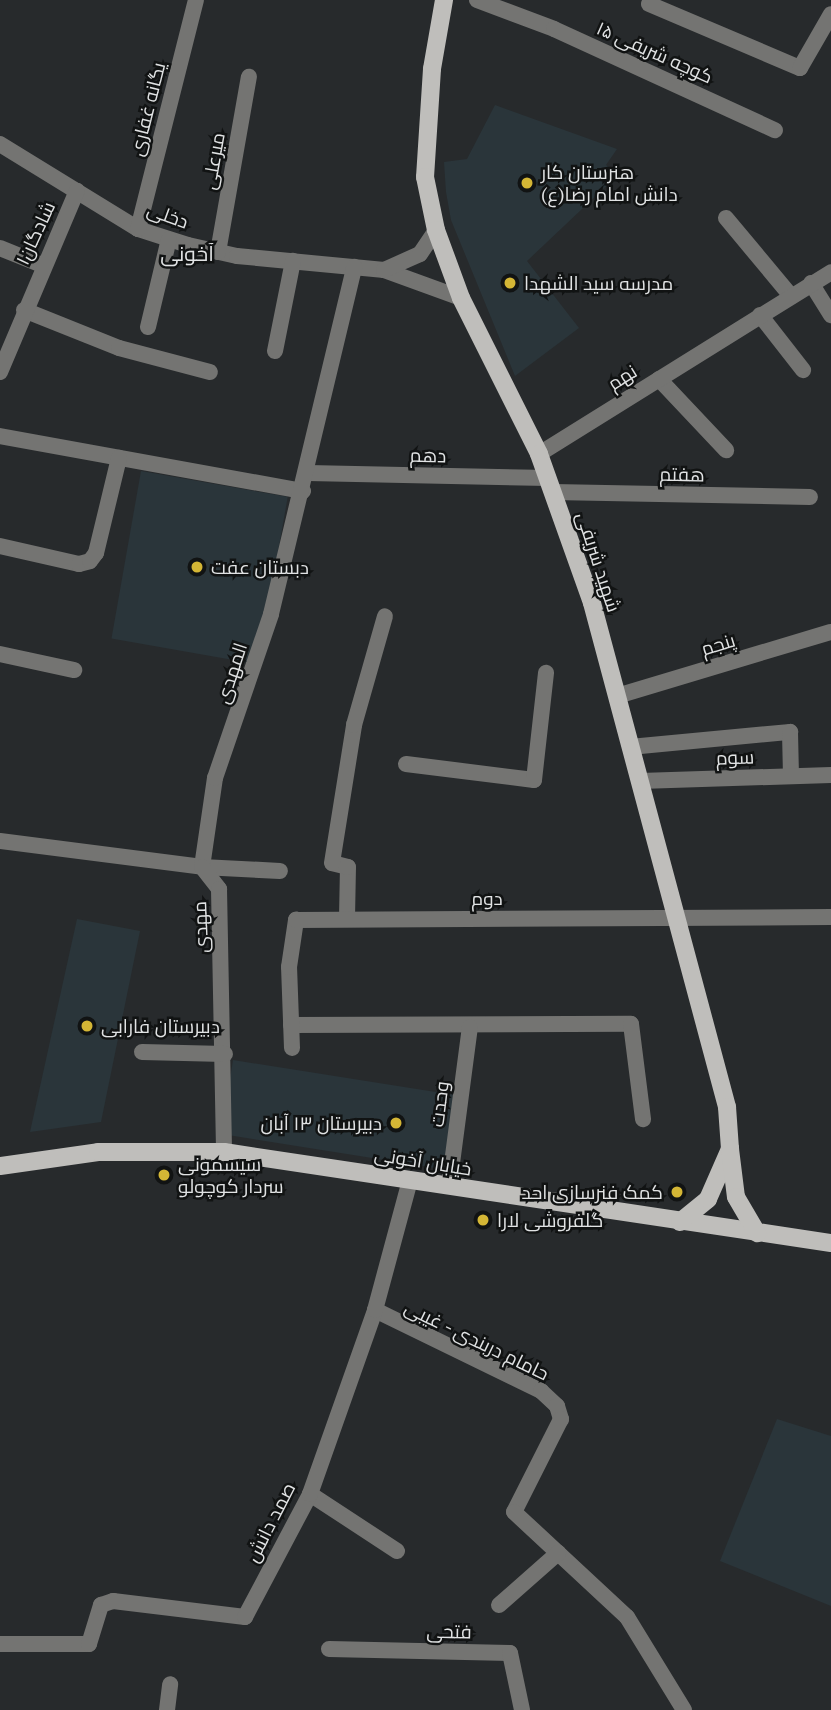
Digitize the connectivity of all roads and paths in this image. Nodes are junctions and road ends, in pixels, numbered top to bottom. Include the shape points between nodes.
1 (196, 0) edge
2 (444, 0) edge
3 (477, 0) edge
4 (649, 4) dead end
5 (828, 25) edge
6 (249, 77) dead end
7 (775, 130) dead end
8 (0, 144) edge
9 (77, 191) junction
10 (726, 218) dead end
11 (138, 229) junction
12 (436, 230) junction
13 (169, 239) junction
14 (0, 248) edge
15 (218, 252) junction
16 (293, 261) junction
17 (42, 265) junction
18 (354, 267) junction
19 (384, 270) junction
20 (831, 272) edge
21 (811, 283) junction
22 (791, 296) junction
23 (461, 298) junction
24 (24, 310) junction
25 (760, 315) junction
26 (831, 315) edge
27 (148, 327) dead end
28 (275, 351) dead end
29 (803, 370) dead end
30 (0, 372) edge
31 (210, 372) dead end
32 (659, 379) junction
33 (0, 436) edge
34 (726, 450) dead end
35 (538, 454) junction
36 (119, 458) junction
37 (308, 473) junction
38 (551, 485) junction
39 (303, 491) junction
40 (810, 497) dead end
41 (0, 546) edge
42 (385, 616) dead end
43 (831, 632) edge
44 (0, 654) edge
45 (74, 670) dead end
46 (546, 673) dead end
47 (617, 696) junction
48 (631, 747) junction
49 (406, 764) dead end
50 (831, 775) edge
51 (791, 776) junction
52 (640, 781) junction
53 (0, 841) edge
54 (202, 867) junction
55 (280, 871) dead end
56 (831, 917) edge
57 (347, 918) junction
58 (677, 920) junction
59 (291, 1025) junction
60 (470, 1027) junction
61 (292, 1048) dead end
62 (142, 1052) dead end
63 (225, 1054) junction
64 (643, 1119) dead end
65 (730, 1149) junction
66 (224, 1152) junction
67 (2, 1165) edge
68 (410, 1181) junction
69 (449, 1186) junction
70 (680, 1222) junction
71 (757, 1233) junction
72 (831, 1243) edge
73 (375, 1310) junction
74 (310, 1494) junction
75 (397, 1552) dead end
76 (558, 1553) junction
77 (499, 1605) dead end
78 (0, 1644) edge
79 (329, 1649) dead end
80 (170, 1684) dead end
81 (167, 1710) edge
82 (522, 1710) edge
83 (684, 1710) edge

1 - 11 street, یگانه غفاری
2 - 12 main road, شهید شریفی via 432,69 425,177
3 - 7 street, کوچه شریفی ۱۵ via 554,29
4 - 5 street via 800,68
6 - 15 street, میرعلی
8 - 9 street, دخلی
9 - 11 street, دخلی
9 - 17 street, شادگان۱
10 - 22 street
11 - 13 street, دخلی
12 - 19 street via 420,254
12 - 23 main road, شهید شریفی
13 - 15 street, دخلی
13 - 27 street
14 - 17 street
15 - 16 street, دخلی
16 - 18 street, دخلی
16 - 28 street
17 - 24 street, شادگان۱
18 - 19 street, دخلی
18 - 37 street, المهدی
19 - 23 street, دخلی
20 - 21 street, نهم
21 - 22 street, نهم
21 - 26 street
22 - 25 street, نهم
23 - 35 main road, شهید شریفی
24 - 30 street, شادگان۱
24 - 31 street via 119,348
25 - 29 street
25 - 32 street, نهم
32 - 34 street
32 - 35 street, نهم
33 - 36 street
35 - 38 main road, شهید شریفی
36 - 39 street
36 - 41 street via 96,554 90,561 79,564
37 - 38 street, دهم
37 - 39 street, المهدی
38 - 40 street, هفتم
38 - 47 main road, شهید شریفی via 592,603
39 - 54 street, المهدی via 271,614 215,778
42 - 57 street via 354,725 332,863 348,867
43 - 47 street, پنجم
44 - 45 street
46 - 49 street via 534,780
47 - 48 main road, شهید شریفی
48 - 51 street via 790,732
48 - 52 main road, شهید شریفی
50 - 51 street, سوم
51 - 52 street, سوم
52 - 58 main road, شهید شریفی
53 - 54 street
54 - 55 street
54 - 63 street, مهدی via 219,889
56 - 58 street, دوم
57 - 58 street, دوم
57 - 59 street, دوم via 296,920 289,967
58 - 65 main road, شهید شریفی via 727,1107
59 - 60 street
59 - 61 street
60 - 64 street via 631,1024
60 - 69 street, وحدت
62 - 63 street
63 - 66 street, مهدی
65 - 70 main road via 708,1199
65 - 71 main road, شهید شریفی via 736,1197
66 - 67 main road, خیابان آخونی via 98,1152
66 - 68 main road, خیابان آخونی
68 - 69 main road, خیابان آخونی
68 - 73 street, صمد دانش
69 - 70 main road, خیابان آخونی
70 - 71 main road, خیابان آخونی
71 - 72 main road, خیابان آخونی
73 - 74 street, صمد دانش
73 - 76 street, حامام دربندی - غیبی via 541,1391 557,1406 561,1419 514,1512
74 - 75 street
74 - 78 street, صمد دانش via 245,1617 113,1601 101,1605 89,1644
76 - 77 street
76 - 83 street, حامام دربندی - غیبی via 627,1617
79 - 82 street, فتحی via 510,1653
80 - 81 street

